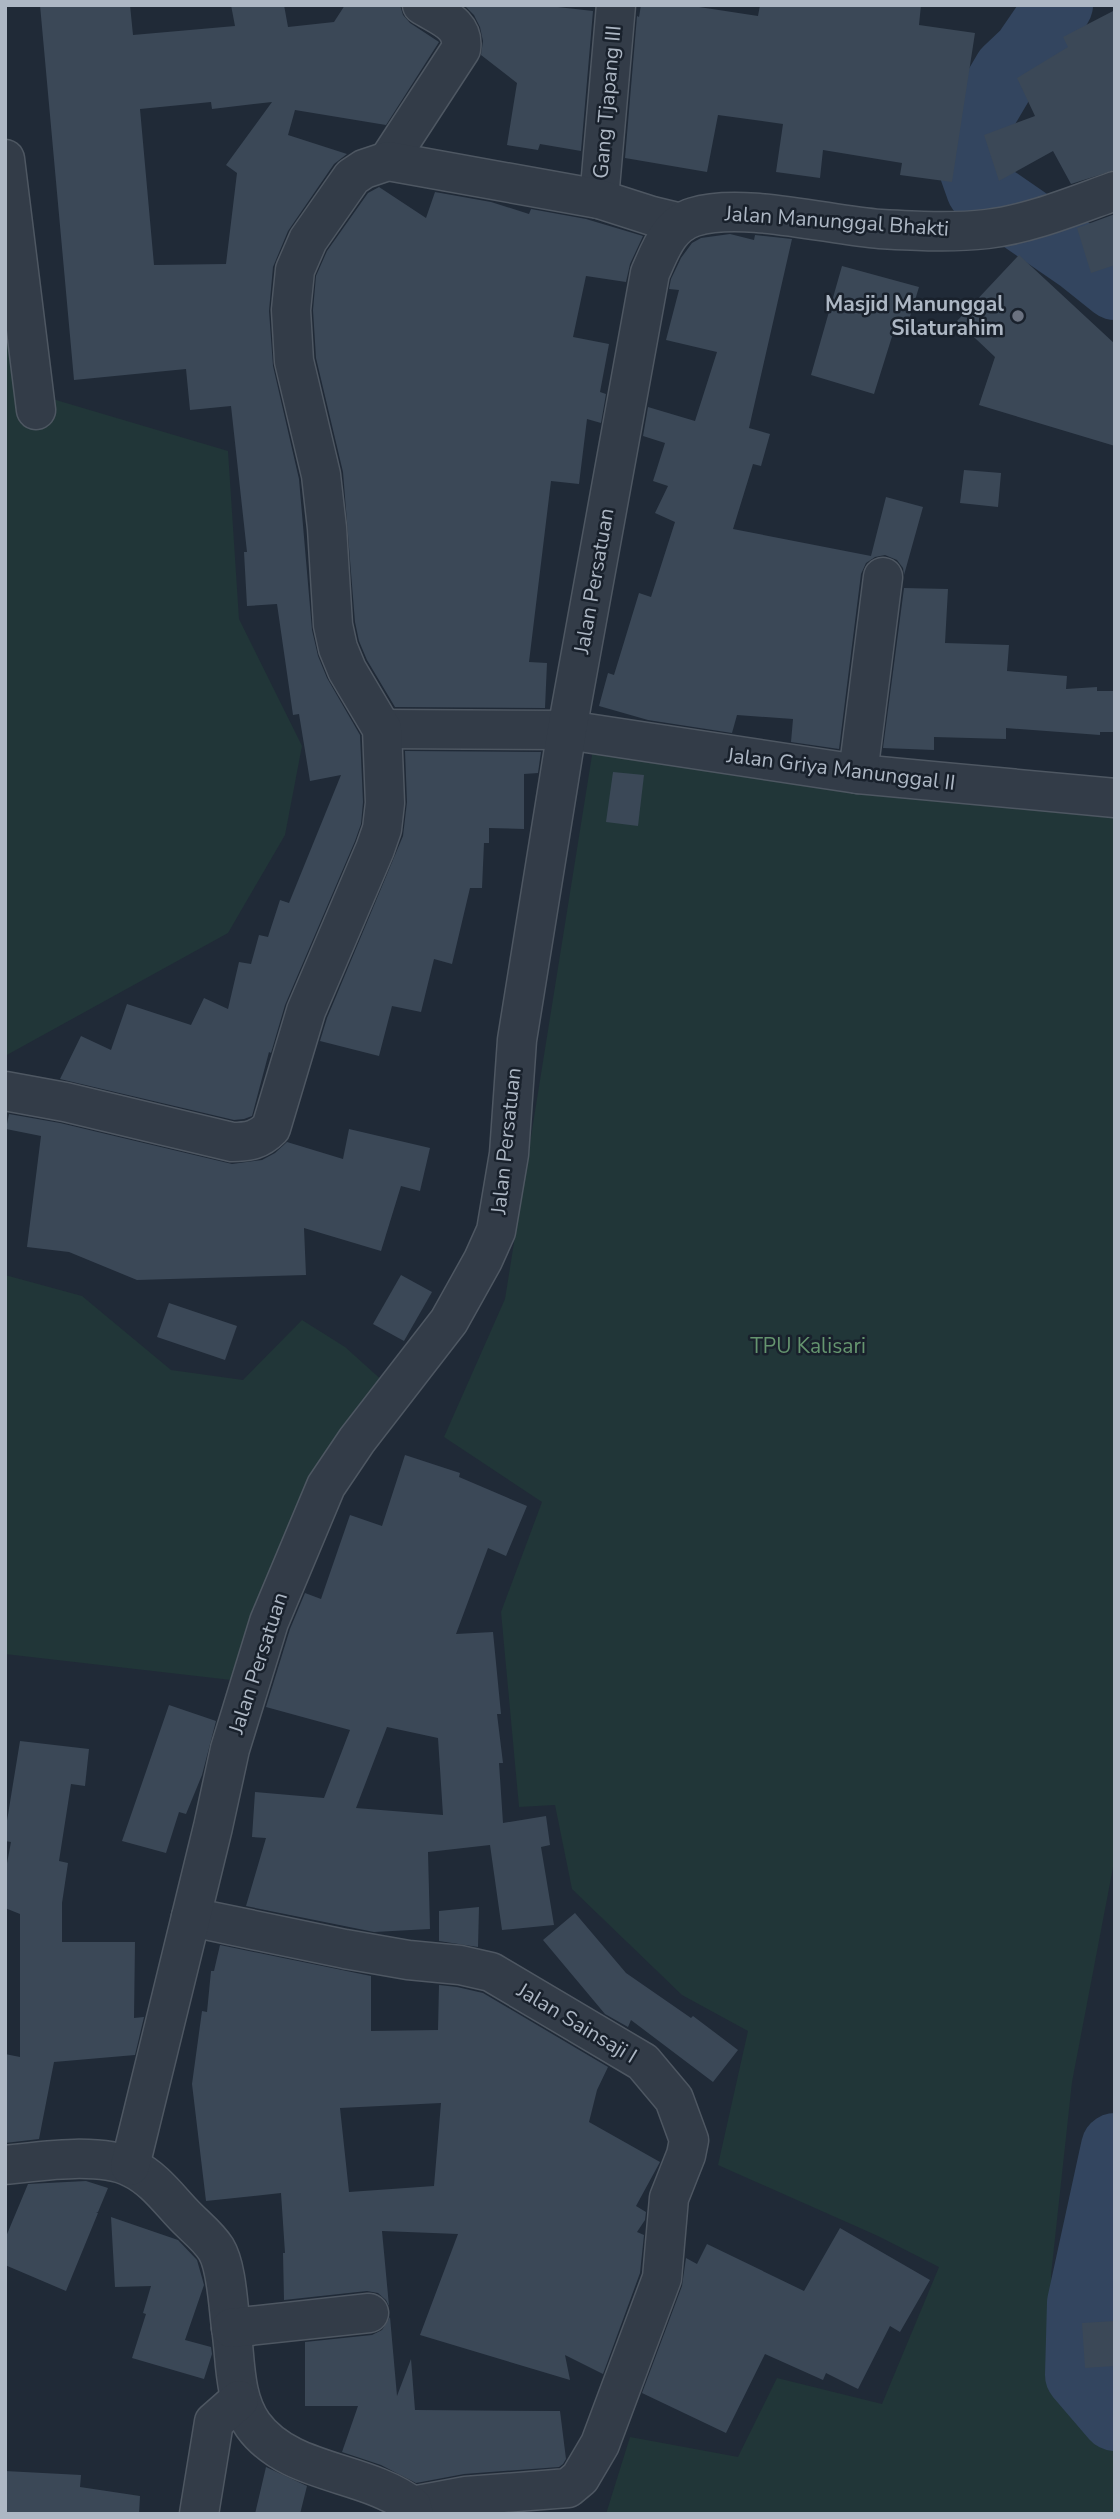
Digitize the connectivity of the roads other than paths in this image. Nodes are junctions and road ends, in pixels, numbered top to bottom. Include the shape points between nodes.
1 (422, 5) edge
2 (616, 5) edge
3 (5, 159) edge
4 (388, 160) junction
5 (1115, 191) edge
6 (598, 199) junction
7 (681, 223) junction
8 (36, 410) dead end
9 (883, 577) dead end
10 (382, 729) junction
11 (567, 730) junction
12 (858, 774) junction
13 (1115, 798) edge
14 (5, 1091) edge
15 (191, 1917) junction
16 (5, 2165) edge
17 (130, 2166) junction
18 (369, 2313) dead end
19 (231, 2328) junction
20 (239, 2400) junction
21 (413, 2510) edge
22 (199, 2514) edge

1 - 4 street via 458,28 463,38 461,49
2 - 6 street, Gang Tjapang III
3 - 8 street
4 - 6 street
4 - 10 street via 352,177 307,240 295,270 292,310 294,361 321,475 335,636 347,670
5 - 7 street, Jalan Manunggal Bhakti via 988,229 879,229 742,213 706,214
6 - 7 street
7 - 11 street, Jalan Persatuan via 667,237 650,273
9 - 12 street
10 - 11 street, Jalan Griya Manunggal II
10 - 14 street via 386,803 382,830 306,1011 271,1128 263,1136 241,1142 209,1139
11 - 12 street, Jalan Griya Manunggal II
11 - 15 street, Jalan Persatuan via 517,1040 509,1154 496,1231 449,1321 326,1486 255,1667 230,1749
12 - 13 street, Jalan Griya Manunggal II
15 - 17 street, Jalan Persatuan
15 - 21 street, Jalan Sainsaji I via 345,1949 491,1972 643,2062 674,2099 684,2123 689,2140 669,2198 662,2278 600,2444 580,2478 568,2488 466,2496
16 - 17 street via 72,2159
17 - 19 street via 153,2182 216,2249
18 - 19 street
19 - 20 street
20 - 21 street via 267,2442 294,2457 391,2493
20 - 22 street via 214,2422

